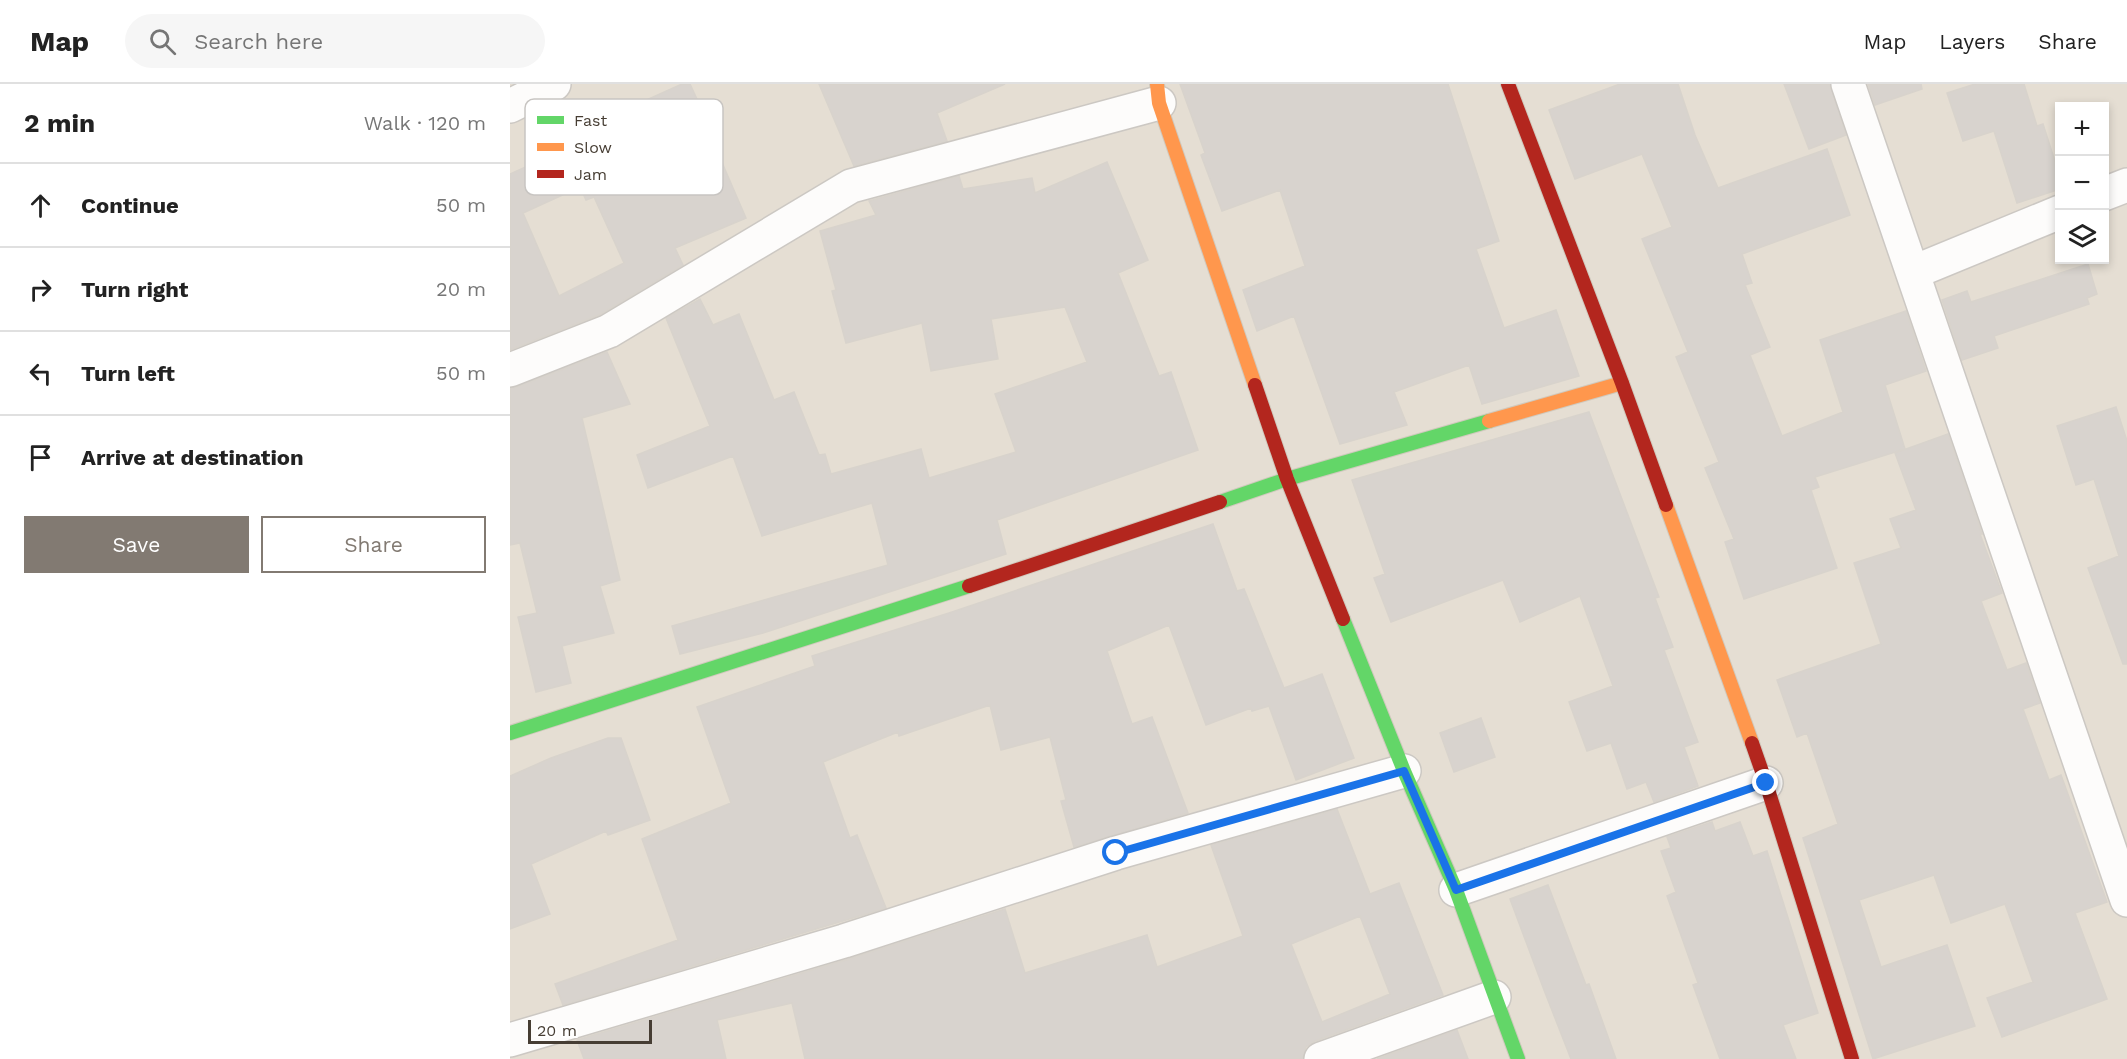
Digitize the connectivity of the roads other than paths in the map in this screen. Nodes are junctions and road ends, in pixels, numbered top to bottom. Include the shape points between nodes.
1 (554, 84) edge
2 (1508, 84) edge
3 (1848, 84) edge
4 (1158, 93) edge
5 (510, 106) edge
6 (2127, 185) edge
7 (2109, 192) edge
8 (2055, 214) edge
9 (1914, 272) junction
10 (510, 370) edge
11 (1622, 383) junction
12 (1287, 480) junction
13 (510, 733) edge
14 (1404, 771) junction
15 (1766, 783) junction
16 (1456, 890) junction
17 (2127, 900) edge
18 (1494, 997) junction
19 (510, 1040) edge
20 (1321, 1059) edge
21 (1518, 1059) edge
22 (1852, 1059) edge

1 - 5 street
2 - 11 street
3 - 9 street
4 - 10 street via 851,186 609,331
4 - 12 street
6 - 7 street
8 - 9 street
9 - 17 street
11 - 12 street
11 - 15 street
12 - 13 street
12 - 14 street
14 - 16 street
14 - 19 street via 1116,853 844,941
15 - 16 street
15 - 22 street
16 - 18 street
18 - 20 street
18 - 21 street

